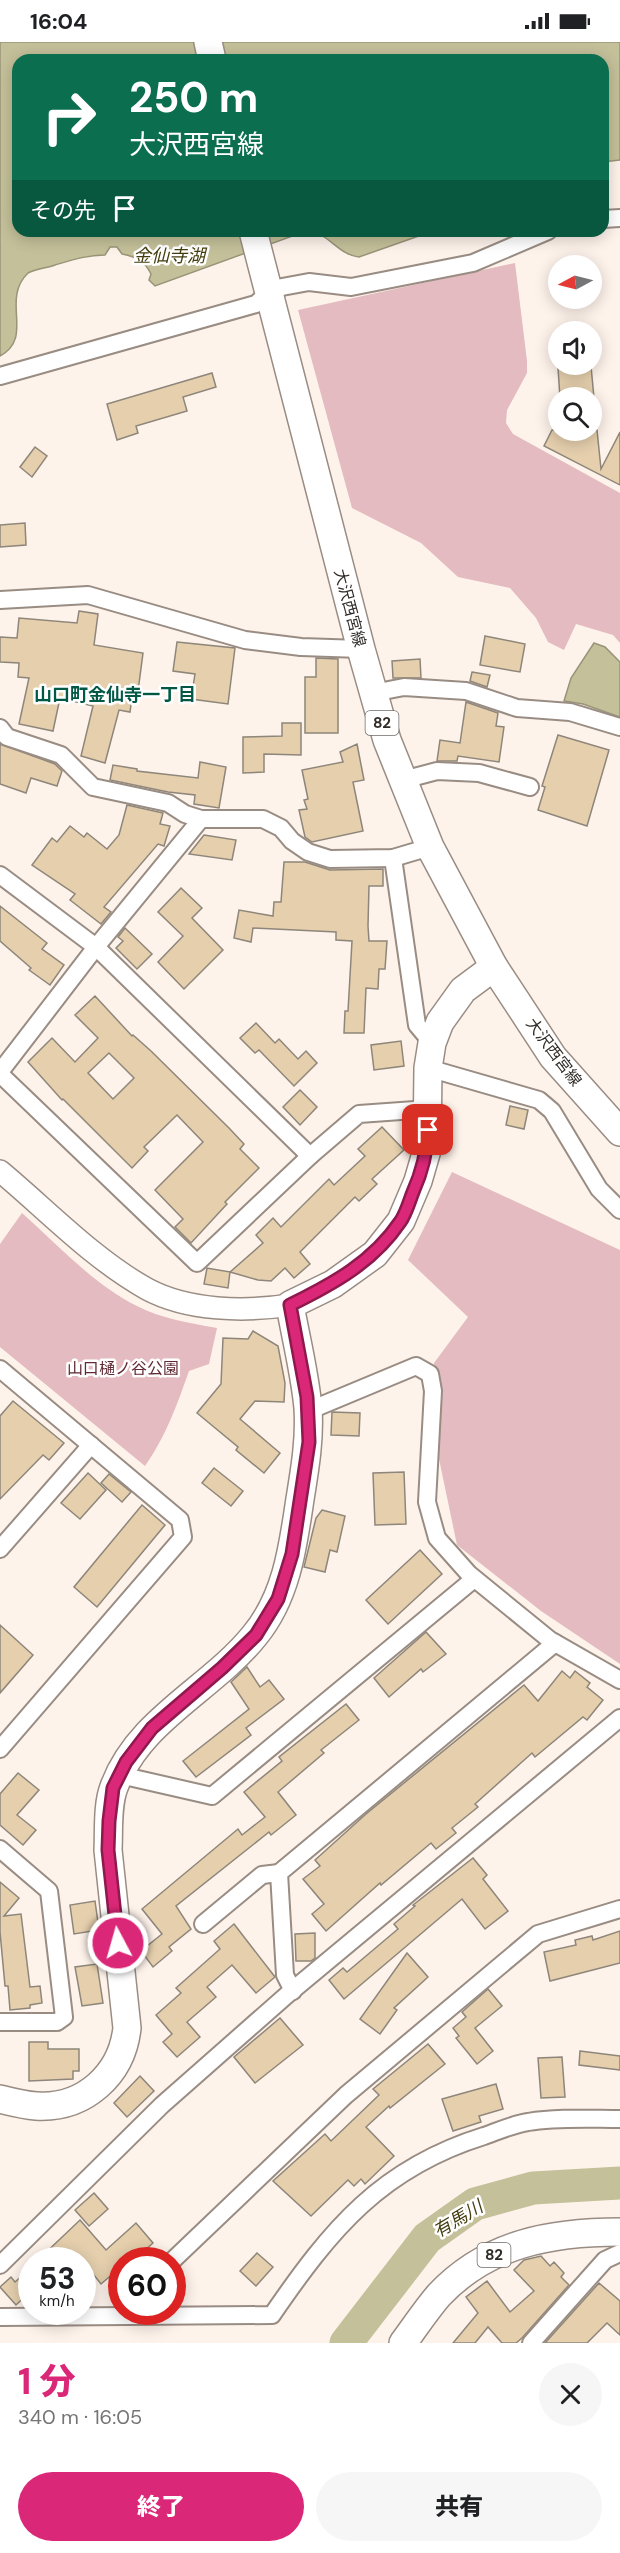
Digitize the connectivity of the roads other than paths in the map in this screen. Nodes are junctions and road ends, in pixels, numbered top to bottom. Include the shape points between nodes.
1 (254, 237) edge
2 (534, 237) edge
3 (267, 294) junction
4 (0, 376) edge
5 (0, 600) edge
6 (360, 649) junction
7 (374, 693) junction
8 (620, 727) edge
9 (0, 728) edge
10 (403, 780) junction
11 (530, 787) dead end
12 (201, 819) junction
13 (430, 847) junction
14 (393, 858) junction
15 (0, 875) edge
16 (96, 947) junction
17 (494, 967) junction
18 (430, 1055) junction
19 (0, 1073) edge
20 (429, 1109) junction
21 (620, 1132) edge
22 (310, 1156) junction
23 (0, 1171) edge
24 (620, 1210) edge
25 (290, 1305) junction
26 (0, 1369) edge
27 (308, 1411) junction
28 (91, 1445) junction
29 (0, 1549) edge
30 (474, 1579) junction
31 (555, 1643) junction
32 (620, 1680) edge
33 (620, 1718) edge
34 (0, 1749) edge
35 (120, 1775) junction
36 (0, 1849) edge
37 (279, 1873) junction
38 (620, 1909) edge
39 (203, 1924) dead end
40 (292, 1991) junction
41 (0, 2022) edge
42 (0, 2098) edge
43 (620, 2119) edge
44 (620, 2232) edge
45 (186, 2248) edge
46 (620, 2253) edge
47 (0, 2265) edge
48 (108, 2314) edge
49 (186, 2314) edge
50 (0, 2317) edge
51 (403, 2343) edge
52 (531, 2343) edge

1 - 3 main road, 大沢西宮線 / 82
2 - 3 street via 473,263 351,287 309,282
3 - 4 street via 256,304
3 - 6 main road, 大沢西宮線 / 82
5 - 6 street via 88,595 245,640 301,648
6 - 7 main road, 大沢西宮線 / 82
7 - 8 street via 404,687 466,691 518,708 570,712
7 - 10 main road, 大沢西宮線 / 82
9 - 12 street via 7,737 61,755 93,787 168,803
10 - 11 street via 437,771 479,773
10 - 13 main road, 大沢西宮線 / 82
12 - 14 street via 262,819 280,828 308,852 330,860
12 - 16 street
13 - 14 street
13 - 17 main road, 大沢西宮線 / 82
14 - 18 street via 417,1025
15 - 16 street
16 - 19 street
16 - 22 street
17 - 18 main road via 463,990 440,1022
17 - 21 main road, 大沢西宮線 / 82 via 554,1057
18 - 20 main road
18 - 24 street via 539,1100 552,1111 599,1189
19 - 22 street via 197,1263
20 - 22 street via 359,1114
20 - 25 main road via 427,1150 401,1221 375,1254 333,1284
23 - 25 street via 100,1259 148,1290 191,1304 264,1309
25 - 27 main road
26 - 28 street
27 - 30 street via 416,1366 430,1374 433,1391 427,1502 437,1538
27 - 35 main road via 309,1442 294,1542 278,1599 256,1635 152,1728
28 - 29 street
28 - 34 street via 180,1520 183,1537
30 - 31 street
30 - 35 street via 212,1796
31 - 32 street
31 - 37 street
33 - 40 street
35 - 42 main road via 113,1788 108,1850 128,2028 122,2054 102,2084 68,2103 36,2106
36 - 41 street via 49,1891 64,2017 57,2022
37 - 39 street via 262,1875
37 - 40 street via 285,1975
38 - 45 street via 538,1934 346,2095
40 - 47 street via 162,2105
43 - 49 street via 528,2122 456,2145 407,2169 366,2199 331,2235 272,2315
44 - 51 main road, 82 via 551,2236 490,2257 439,2296
46 - 52 street via 606,2260
48 - 50 street

